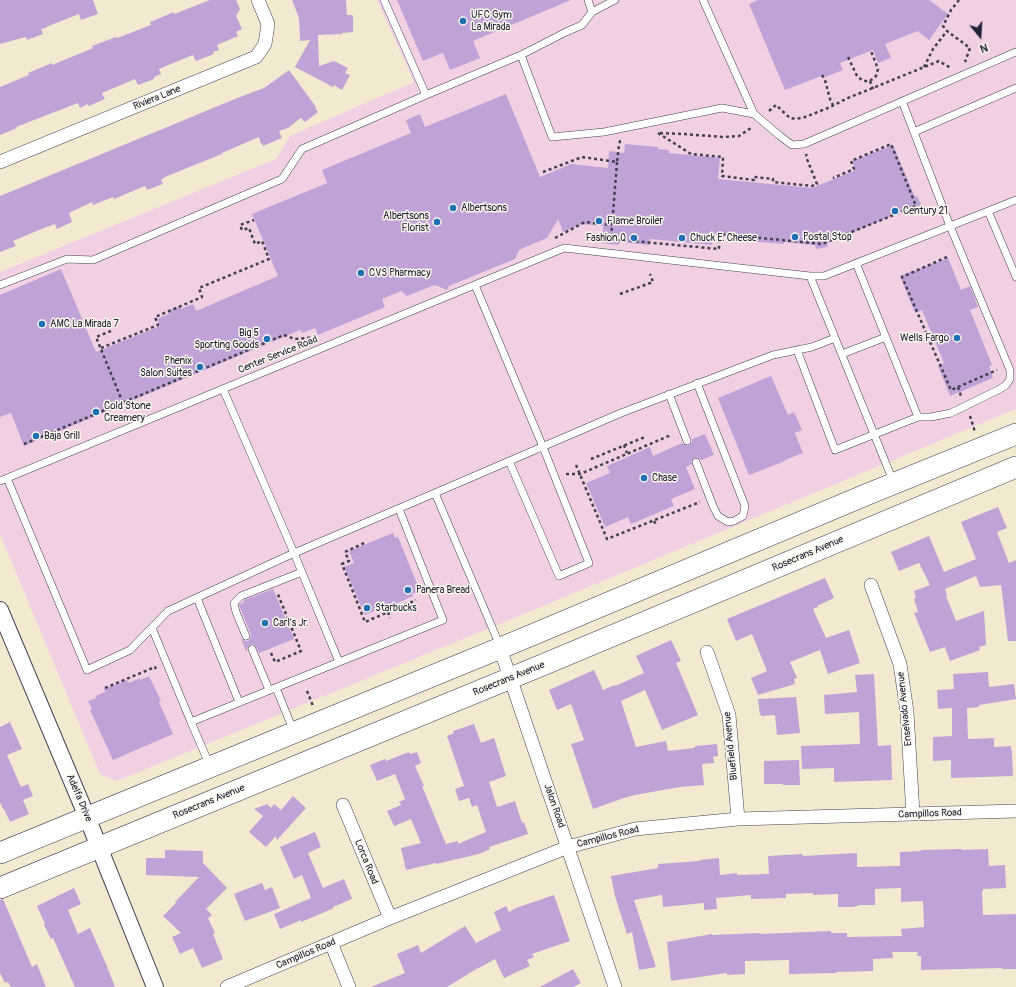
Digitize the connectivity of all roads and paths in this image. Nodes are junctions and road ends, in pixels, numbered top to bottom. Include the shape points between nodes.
1 (258, 0) edge
2 (384, 0) edge
3 (588, 0) edge
4 (615, 0) edge
5 (703, 0) edge
6 (959, 0) edge
7 (592, 12) junction
8 (947, 31) junction
9 (871, 51) dead end
10 (1016, 52) edge
11 (521, 55) junction
12 (848, 57) dead end
13 (961, 64) dead end
14 (956, 66) dead end
15 (924, 67) junction
16 (822, 75) dead end
17 (870, 81) junction
18 (873, 88) junction
19 (1016, 88) edge
20 (426, 95) junction
21 (902, 102) junction
22 (834, 105) junction
23 (768, 111) dead end
24 (754, 114) junction
25 (751, 128) dead end
26 (914, 132) junction
27 (627, 140) dead end
28 (804, 144) junction
29 (0, 162) edge
30 (617, 162) junction
31 (543, 172) dead end
32 (833, 178) dead end
33 (1016, 200) edge
34 (988, 211) junction
35 (254, 220) dead end
36 (950, 226) junction
37 (947, 257) dead end
38 (856, 263) junction
39 (650, 274) dead end
40 (810, 276) junction
41 (1016, 277) edge
42 (0, 285) edge
43 (475, 285) junction
44 (620, 294) dead end
45 (111, 331) dead end
46 (886, 337) junction
47 (835, 338) junction
48 (296, 339) dead end
49 (101, 348) junction
50 (797, 350) junction
51 (842, 354) junction
52 (997, 370) dead end
53 (697, 383) junction
54 (958, 387) junction
55 (223, 389) junction
56 (669, 394) junction
57 (963, 400) dead end
58 (123, 403) junction
59 (969, 415) dead end
60 (918, 417) junction
61 (976, 434) dead end
62 (1016, 434) edge
63 (671, 435) dead end
64 (874, 435) junction
65 (645, 437) dead end
66 (687, 441) dead end
67 (24, 444) dead end
68 (624, 445) junction
69 (542, 447) junction
70 (627, 453) junction
71 (591, 459) dead end
72 (509, 461) junction
73 (696, 462) dead end
74 (576, 465) dead end
75 (1016, 467) edge
76 (580, 474) junction
77 (4, 479) edge
78 (894, 484) junction
79 (435, 493) junction
80 (700, 502) dead end
81 (399, 509) junction
82 (906, 513) junction
83 (654, 520) junction
84 (656, 526) dead end
85 (364, 543) dead end
86 (294, 553) junction
87 (302, 572) junction
88 (871, 585) dead end
89 (275, 588) dead end
90 (197, 598) junction
91 (416, 600) dead end
92 (0, 610) edge
93 (388, 612) junction
94 (390, 618) dead end
95 (152, 628) junction
96 (246, 636) dead end
97 (500, 648) junction
98 (252, 649) dead end
99 (707, 652) dead end
100 (271, 653) dead end
101 (340, 662) junction
102 (158, 674) dead end
103 (511, 678) junction
104 (105, 688) dead end
105 (273, 689) junction
106 (307, 691) dead end
107 (239, 702) junction
108 (315, 710) dead end
109 (191, 722) junction
110 (294, 732) junction
111 (210, 767) junction
112 (343, 805) dead end
113 (1016, 811) edge
114 (913, 814) junction
115 (87, 817) junction
116 (738, 819) junction
117 (99, 847) junction
118 (568, 847) junction
119 (0, 853) edge
120 (0, 888) edge
121 (390, 918) junction
122 (331, 943) junction
123 (155, 987) edge
124 (227, 987) edge
125 (349, 987) edge
126 (615, 987) edge

1 - 29 street, Riviera Lane via 268,24 265,44 256,57
2 - 20 lane
3 - 7 lane
4 - 7 lane
5 - 24 lane
6 - 8 path via 943,26
7 - 11 lane via 582,25
8 - 13 path via 970,48 966,62
8 - 15 path via 933,49
9 - 17 path via 878,69 876,76
10 - 21 lane
11 - 20 lane
11 - 24 lane via 552,137 604,132 722,108
12 - 17 path via 857,76
14 - 15 path via 951,68 939,61
15 - 18 path
16 - 22 path
17 - 18 path
18 - 22 path
19 - 26 lane
20 - 42 lane via 302,149 282,179 93,260 67,259
21 - 26 lane
21 - 28 lane
22 - 23 path via 796,119 790,118 776,105
24 - 28 lane via 792,145
25 - 28 path via 739,136 724,137 658,134 690,154 723,157 722,176 754,180 754,176 773,179 772,182 812,186 817,184
26 - 36 lane
27 - 30 path via 620,141
30 - 31 path via 582,158
30 - 32 path via 611,239 719,249 719,234 822,244 916,206 891,144 851,161 854,169
33 - 34 lane
34 - 36 lane
34 - 41 lane
35 - 49 path via 240,225 242,230 249,228 255,244 262,241 269,259 199,288 202,297 155,317 158,325
36 - 38 lane
36 - 60 lane via 1010,370 1010,379 1000,389 951,413
37 - 54 path via 902,277 951,390
38 - 40 lane via 824,276
38 - 46 lane
39 - 44 path via 652,282
40 - 43 lane, Center Service Road via 564,248
40 - 47 lane
43 - 55 lane, Center Service Road
43 - 69 lane
45 - 49 path via 96,337
46 - 51 lane
46 - 60 lane
47 - 50 lane
47 - 51 lane
48 - 58 path via 284,336
49 - 58 path
50 - 53 lane via 773,355
50 - 64 lane via 835,450
51 - 64 lane
52 - 54 path
53 - 56 lane
53 - 73 lane via 745,506 743,516 728,522 718,516
54 - 57 path
55 - 77 lane, Center Service Road
55 - 86 lane
56 - 66 lane
56 - 69 lane
58 - 67 path
59 - 61 path
60 - 64 lane
62 - 78 main road
63 - 70 path
64 - 78 lane
65 - 68 path
68 - 70 path
68 - 71 path
69 - 72 lane
69 - 72 lane via 589,563 559,576
70 - 76 path
72 - 79 lane
74 - 76 path
75 - 82 main road, Rosecrans Avenue
76 - 83 path via 607,539
77 - 95 lane via 87,670 130,650
78 - 82 main road
78 - 97 main road
79 - 81 lane
79 - 97 lane
80 - 83 path
81 - 86 lane
81 - 101 lane via 443,620
82 - 103 main road, Rosecrans Avenue
83 - 84 path
85 - 93 path via 345,552 349,561 342,564 365,622
86 - 87 lane
86 - 90 lane
87 - 96 lane via 241,596 234,603
87 - 101 lane
88 - 114 street, Enselvado Avenue via 900,664 907,712
89 - 100 path via 301,652 274,662
90 - 95 lane via 168,611
90 - 107 lane
91 - 93 path
92 - 115 street, Adelfa Drive
93 - 94 path
95 - 109 lane
97 - 103 street, Jalon Road
97 - 110 main road
98 - 105 lane
99 - 116 street, Bluefield Avenue via 729,715
101 - 105 lane
102 - 104 path via 155,667
103 - 117 main road, Rosecrans Avenue
103 - 118 street, Jalon Road
105 - 107 lane
105 - 110 lane
106 - 108 path
107 - 109 lane
109 - 111 lane
110 - 111 main road
111 - 115 main road
112 - 121 street, Lorca Road
113 - 114 street, Campillos Road
114 - 116 street, Campillos Road
115 - 117 street, Adelfa Drive
115 - 119 main road
116 - 118 street, Campillos Road via 635,829
117 - 120 main road, Rosecrans Avenue
117 - 123 street, Adelfa Drive
118 - 121 street, Campillos Road
118 - 126 street, Jalon Road
121 - 122 street, Campillos Road
122 - 124 street, Campillos Road
122 - 125 street

